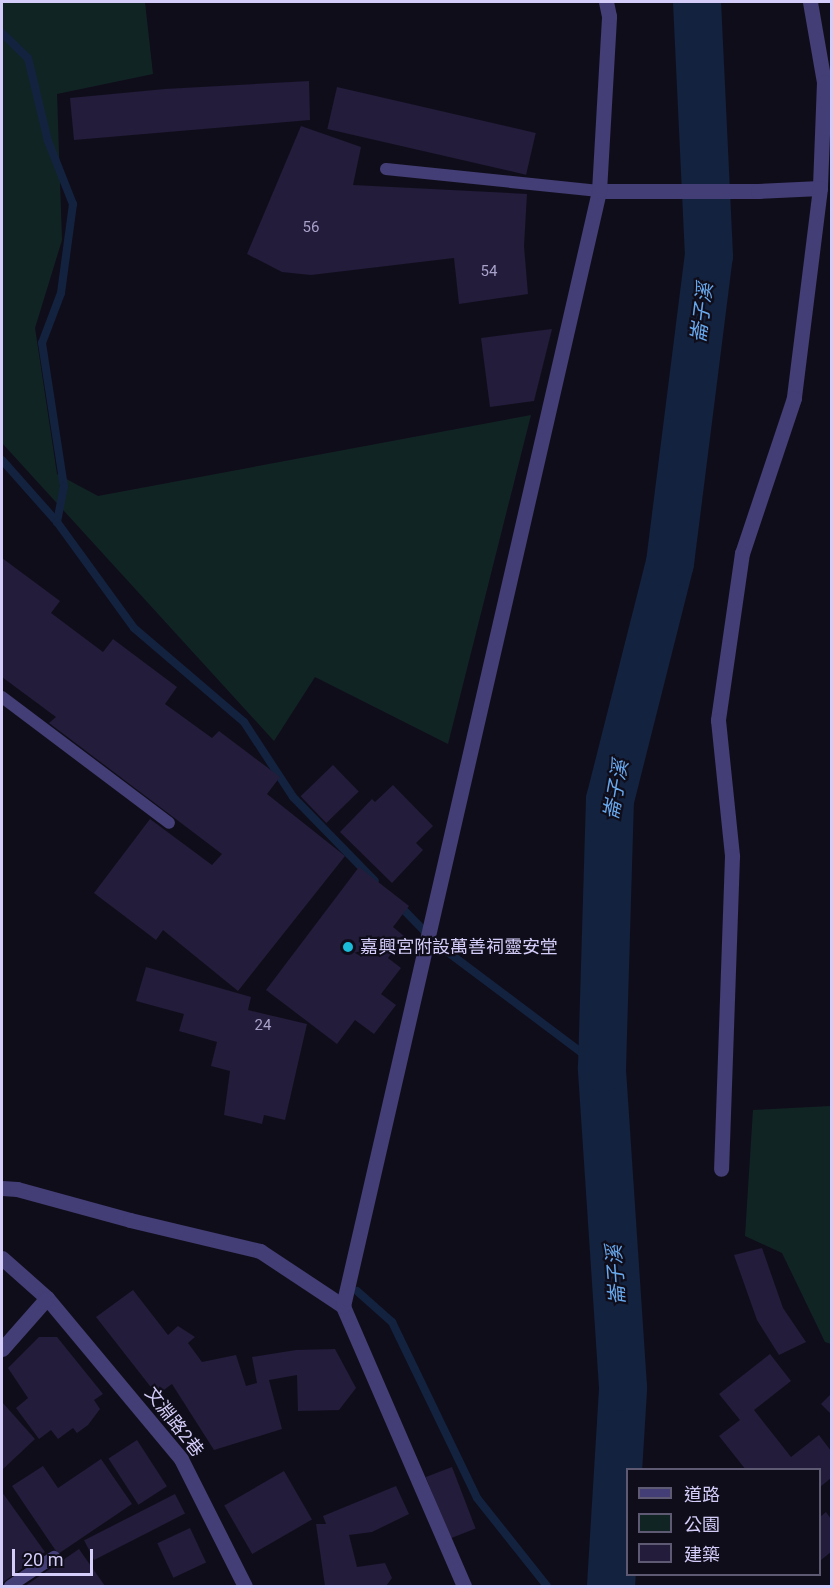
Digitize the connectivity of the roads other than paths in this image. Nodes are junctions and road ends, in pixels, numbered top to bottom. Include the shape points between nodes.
1 (606, 2) edge
2 (810, 2) edge
3 (386, 169) dead end
4 (820, 188) junction
5 (599, 191) junction
6 (2, 697) edge
7 (169, 823) dead end
8 (721, 1169) dead end
9 (2, 1188) edge
10 (2, 1258) edge
11 (47, 1298) junction
12 (343, 1306) junction
13 (2, 1349) edge
14 (54, 1557) dead end
15 (10, 1587) edge
16 (245, 1587) edge
17 (464, 1587) edge

1 - 5 street via 609,16
2 - 4 street via 824,82
3 - 5 lane
4 - 5 street
4 - 8 street via 794,398 742,553 718,720 732,856
5 - 12 street
6 - 7 lane
9 - 12 street via 260,1251
10 - 11 street, 文淵路2巷
11 - 13 street
11 - 16 street, 文淵路2巷 via 181,1459
12 - 17 street
14 - 15 lane

